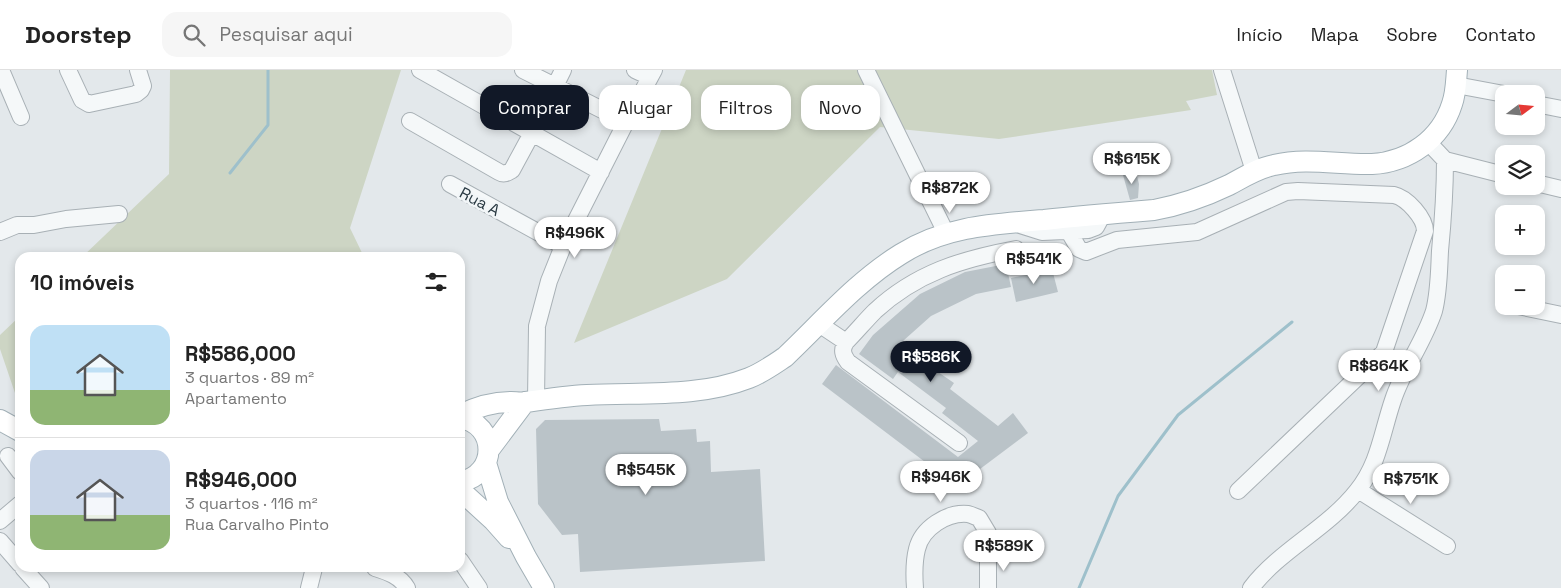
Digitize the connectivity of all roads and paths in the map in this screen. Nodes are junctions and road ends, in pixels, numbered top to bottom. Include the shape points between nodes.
1 (1, 70) edge
2 (68, 70) edge
3 (138, 70) edge
4 (420, 70) edge
5 (523, 70) edge
6 (563, 70) edge
7 (635, 70) edge
8 (866, 70) edge
9 (1222, 70) edge
10 (652, 74) edge
11 (1456, 78) edge
12 (551, 85) edge
13 (556, 85) edge
14 (646, 85) edge
15 (1495, 91) edge
16 (1545, 106) edge
17 (1561, 109) edge
18 (21, 117) dead end
19 (410, 121) dead end
20 (534, 130) edge
21 (622, 130) edge
22 (532, 134) junction
23 (1428, 142) junction
24 (1445, 160) junction
25 (1254, 171) junction
26 (601, 172) junction
27 (1495, 173) edge
28 (450, 184) dead end
29 (1545, 185) edge
30 (1561, 189) edge
31 (120, 214) dead end
32 (1103, 214) junction
33 (1012, 223) junction
34 (0, 232) edge
35 (1069, 232) junction
36 (946, 233) junction
37 (563, 246) junction
38 (1016, 249) dead end
39 (1545, 312) edge
40 (1561, 315) edge
41 (819, 324) junction
42 (846, 342) junction
43 (530, 401) junction
44 (465, 414) edge
45 (465, 419) edge
46 (0, 420) edge
47 (15, 429) edge
48 (960, 443) dead end
49 (8, 456) dead end
50 (488, 456) junction
51 (15, 465) edge
52 (465, 481) edge
53 (1358, 490) junction
54 (1238, 491) dead end
55 (465, 495) edge
56 (15, 508) edge
57 (0, 521) edge
58 (0, 541) edge
59 (1447, 546) dead end
60 (526, 557) junction
61 (15, 558) edge
62 (465, 567) edge
63 (27, 572) edge
64 (313, 572) edge
65 (388, 572) edge
66 (41, 588) edge
67 (309, 588) edge
68 (407, 588) edge
69 (479, 588) edge
70 (544, 588) edge
71 (915, 588) edge
72 (988, 588) edge
73 (1251, 588) edge

1 - 18 street
2 - 3 street via 82,100 89,104 136,94 144,86
4 - 22 street
5 - 12 street
6 - 13 street
7 - 10 street
8 - 36 street
9 - 25 street
10 - 14 street
11 - 15 street
11 - 23 main road via 1446,118
16 - 17 street
19 - 22 street via 503,174 512,170
20 - 22 street
21 - 26 street
22 - 26 street
23 - 24 street
23 - 25 main road via 1414,152 1387,162 1298,161
24 - 27 street
24 - 53 street via 1434,309 1393,399 1378,456
25 - 32 main road via 1182,204
26 - 37 street
28 - 37 street, Rua A
29 - 30 street
31 - 34 street via 17,225
32 - 33 main road
32 - 35 street via 1092,230
33 - 35 street via 1042,232
33 - 36 main road
35 - 54 street via 1079,249 1086,252 1117,240 1197,232 1275,196 1298,191 1394,195 1404,199 1422,219 1425,231 1384,352
36 - 41 main road via 902,253 879,269
37 - 43 street via 537,326
38 - 42 street via 974,257 901,290 875,311
39 - 40 street
41 - 42 street
41 - 43 main road via 770,368 732,384 672,393 586,395
42 - 48 street via 843,352 848,362
43 - 44 main road via 489,404
43 - 50 main road
45 - 50 main road via 483,431
46 - 47 main road
49 - 51 street
50 - 52 main road via 480,472
50 - 60 main road via 498,502
53 - 59 street
53 - 73 street via 1334,516
55 - 60 main road
56 - 57 street
58 - 61 street
60 - 70 main road
62 - 69 street
63 - 66 street
64 - 67 street
65 - 68 street
71 - 72 street via 914,569 922,536 934,524 951,516 968,514 979,518 988,533

